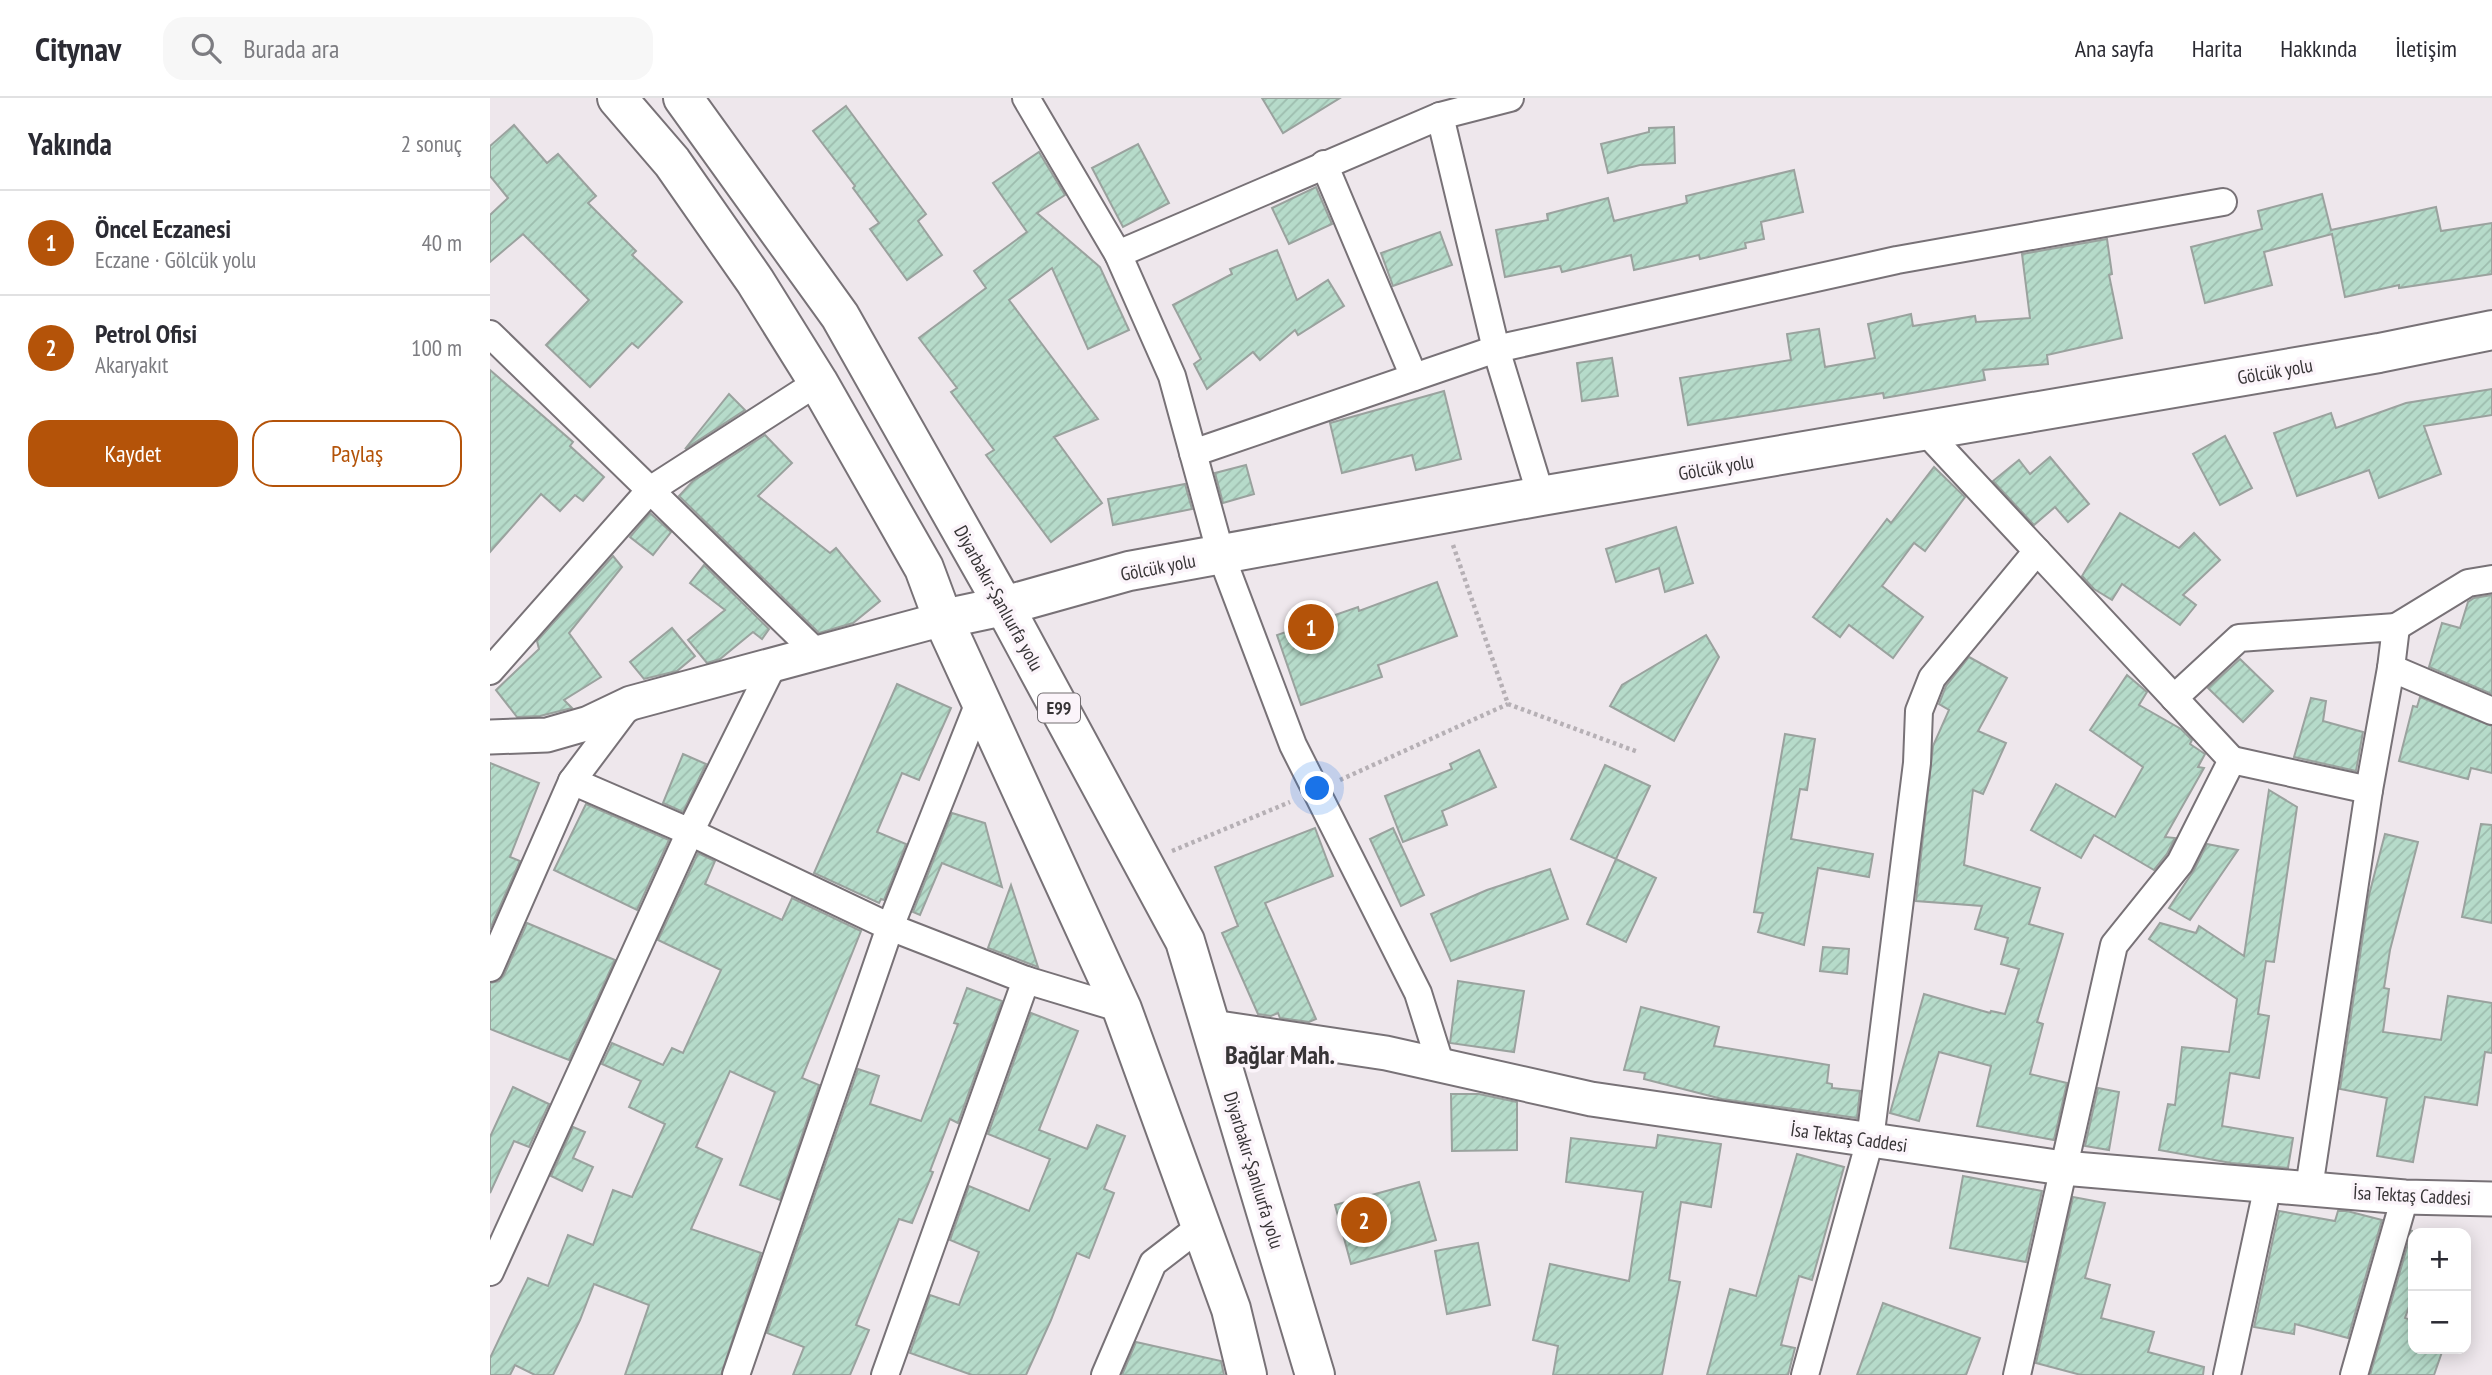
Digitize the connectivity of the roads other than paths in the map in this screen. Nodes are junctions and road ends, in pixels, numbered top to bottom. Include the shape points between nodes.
1 (617, 98) edge
2 (683, 98) edge
3 (1026, 98) edge
4 (1510, 98) edge
5 (1440, 116) junction
6 (1324, 164) junction
7 (2223, 202) dead end
8 (1118, 254) junction
9 (2492, 330) edge
10 (490, 334) edge
11 (1496, 349) junction
12 (1414, 377) junction
13 (817, 382) junction
14 (1926, 432) junction
15 (1193, 453) junction
16 (650, 490) junction
17 (1541, 496) junction
18 (2038, 551) junction
19 (1221, 555) junction
20 (2492, 579) edge
21 (1004, 606) junction
22 (943, 619) junction
23 (2396, 627) junction
24 (817, 653) junction
25 (773, 665) junction
26 (2391, 668) junction
27 (490, 671) edge
28 (2175, 698) junction
29 (980, 700) junction
30 (631, 703) junction
31 (2492, 711) edge
32 (490, 737) edge
33 (2232, 760) junction
34 (572, 781) junction
35 (2369, 790) junction
36 (690, 832) junction
37 (890, 927) junction
38 (490, 968) edge
39 (1026, 981) junction
40 (1122, 1009) junction
41 (1212, 1027) junction
42 (1441, 1066) junction
43 (1870, 1140) junction
44 (2063, 1168) junction
45 (2268, 1185) junction
46 (2309, 1188) junction
47 (2404, 1197) junction
48 (2492, 1199) edge
49 (1201, 1226) junction
50 (490, 1272) edge
51 (736, 1375) edge
52 (885, 1375) edge
53 (1105, 1375) edge
54 (1247, 1375) edge
55 (1315, 1375) edge
56 (1805, 1375) edge
57 (2017, 1375) edge
58 (2227, 1375) edge
59 (2354, 1375) edge

1 - 13 main road via 694,194
2 - 21 main road, Diyarbakır-Şanlıurfa yolu / E99 via 840,316
3 - 8 street
4 - 5 street
5 - 6 street
5 - 11 street
6 - 8 street
6 - 12 street
7 - 11 street via 1897,260
8 - 15 street via 1172,376
9 - 14 main road, Gölcük yolu
10 - 16 street
11 - 12 street
11 - 17 street
12 - 15 street
13 - 16 street
13 - 22 main road via 924,568
14 - 17 main road, Gölcük yolu
14 - 18 street
15 - 19 street
16 - 24 street
16 - 27 street
17 - 19 main road, Gölcük yolu
18 - 28 street
18 - 43 street via 1932,678 1919,711 1917,763
19 - 21 main road, Gölcük yolu via 1129,571
19 - 42 street via 1293,745 1418,993
20 - 23 street via 2469,583
21 - 22 main road, Gölcük yolu
21 - 41 main road, Diyarbakır-Şanlıurfa yolu / E99 via 1185,941
22 - 24 street
22 - 29 main road
23 - 26 street
23 - 28 street via 2239,638
24 - 25 street
25 - 30 street
25 - 36 street
26 - 31 street
26 - 35 street
28 - 33 street
29 - 37 street
29 - 40 main road
30 - 32 street via 589,723 547,734
30 - 34 street
33 - 35 street
33 - 44 street via 2180,863 2114,945
34 - 36 street
34 - 38 street
35 - 46 street
36 - 37 street
36 - 50 street
37 - 39 street
37 - 51 street
39 - 40 street
39 - 52 street
40 - 49 main road
41 - 42 street, İsa Tektaş Caddesi via 1386,1053
41 - 55 main road, Diyarbakır-Şanlıurfa yolu / E99
42 - 43 street, İsa Tektaş Caddesi via 1591,1099
43 - 44 street, İsa Tektaş Caddesi
43 - 56 street
44 - 45 street, İsa Tektaş Caddesi
44 - 57 street
45 - 46 street, İsa Tektaş Caddesi
45 - 58 street
46 - 47 street, İsa Tektaş Caddesi
47 - 48 street, İsa Tektaş Caddesi
47 - 59 street
49 - 53 street via 1153,1263
49 - 54 main road via 1231,1309

